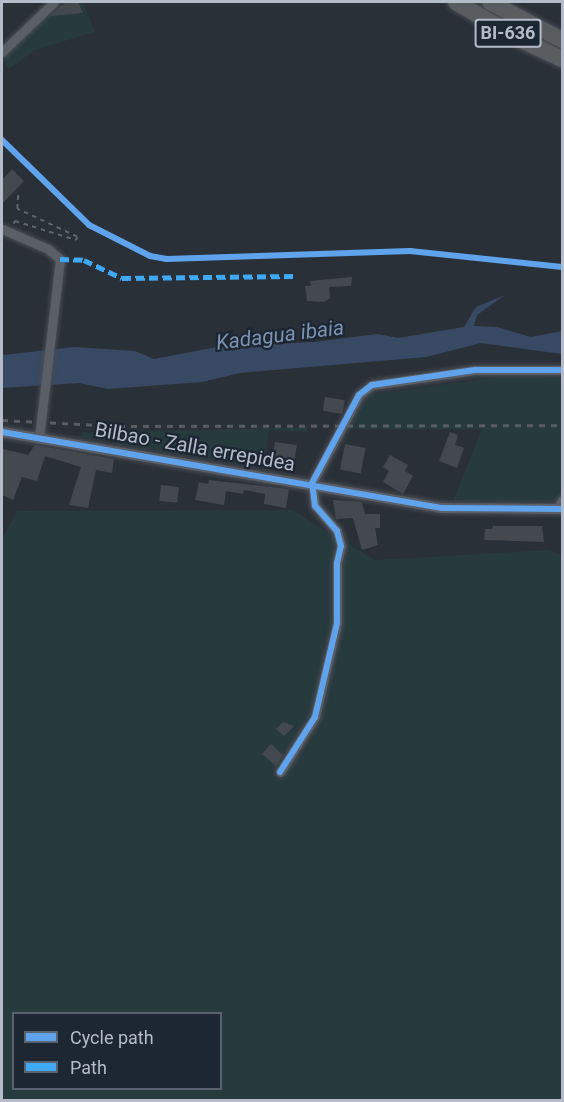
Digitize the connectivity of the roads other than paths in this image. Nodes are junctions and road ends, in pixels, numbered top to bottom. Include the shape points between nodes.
1 (54, 2) edge
2 (456, 2) edge
3 (490, 2) edge
4 (562, 40) edge
5 (2, 52) edge
6 (562, 59) edge
7 (5, 231) edge
8 (562, 370) edge
9 (2, 433) edge
10 (39, 437) junction
11 (312, 483) junction
12 (561, 506) edge
13 (280, 772) dead end

1 - 5 street
2 - 6 highway, BI-636
3 - 4 highway, BI-636
7 - 10 street via 48,249 60,259
8 - 11 street via 488,368 372,385 353,404
9 - 10 street, Bilbao - Zalla errepidea
10 - 11 street, Bilbao - Zalla errepidea
11 - 12 street, Bilbao - Zalla errepidea via 442,508
11 - 13 street via 315,506 338,531 341,546 337,563 337,623 315,717

